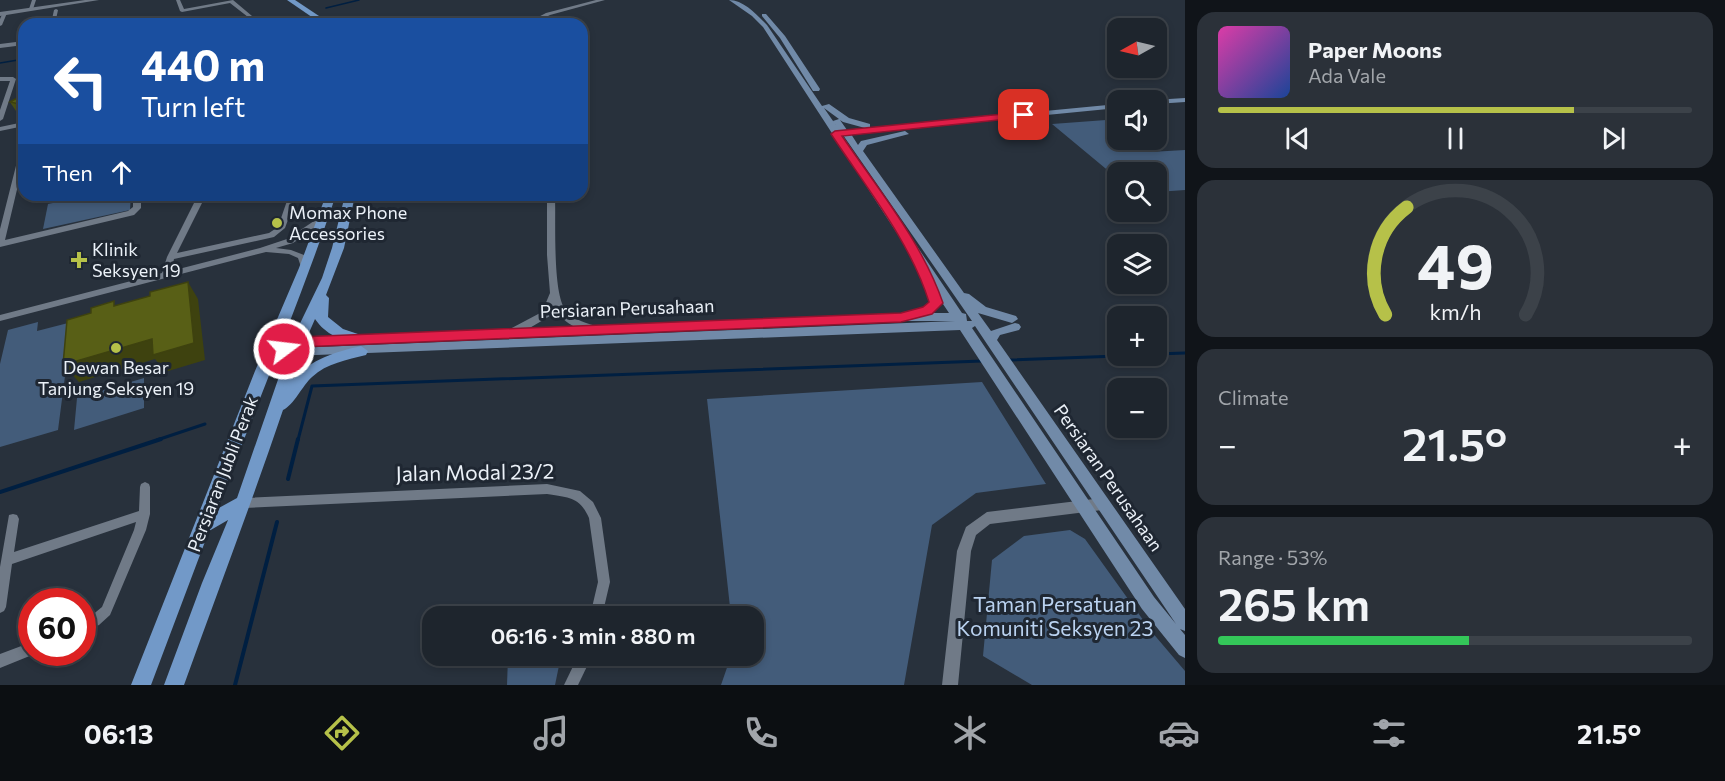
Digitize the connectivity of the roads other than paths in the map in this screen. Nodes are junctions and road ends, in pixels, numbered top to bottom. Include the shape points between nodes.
1 (34, 0) edge
2 (96, 0) edge
3 (178, 0) edge
4 (231, 0) edge
5 (278, 0) edge
6 (290, 0) edge
7 (602, 0) edge
8 (732, 0) edge
9 (742, 0) edge
10 (79, 1) edge
11 (31, 9) junction
12 (56, 10) dead end
13 (3, 13) edge
14 (250, 16) dead end
15 (54, 18) edge
16 (304, 18) edge
17 (318, 18) edge
18 (540, 18) edge
19 (0, 25) edge
20 (18, 44) edge
21 (0, 46) edge
22 (0, 79) edge
23 (9, 98) junction
24 (0, 99) edge
25 (1185, 100) edge
26 (1167, 101) edge
27 (826, 106) junction
28 (1107, 107) edge
29 (1185, 108) edge
30 (1167, 109) edge
31 (1107, 114) edge
32 (0, 119) edge
33 (18, 125) edge
34 (0, 129) edge
35 (908, 130) junction
36 (842, 136) junction
37 (858, 152) junction
38 (18, 181) edge
39 (137, 201) edge
40 (199, 201) edge
41 (291, 201) edge
42 (329, 201) edge
43 (349, 201) edge
44 (550, 201) edge
45 (322, 219) junction
46 (0, 245) edge
47 (912, 249) junction
48 (263, 250) junction
49 (171, 257) junction
50 (305, 268) junction
51 (166, 275) junction
52 (328, 278) junction
53 (956, 291) junction
54 (555, 292) junction
55 (0, 318) edge
56 (977, 320) junction
57 (960, 321) junction
58 (904, 323) junction
59 (596, 330) junction
60 (278, 333) junction
61 (512, 333) junction
62 (360, 345) junction
63 (994, 346) junction
64 (292, 348) junction
65 (981, 351) junction
66 (262, 371) junction
67 (271, 420) junction
68 (220, 484) junction
69 (145, 487) dead end
70 (244, 503) junction
71 (1102, 504) junction
72 (1083, 506) junction
73 (144, 514) junction
74 (13, 519) dead end
75 (204, 525) junction
76 (7, 560) junction
77 (598, 606) edge
78 (0, 607) edge
79 (96, 619) edge
80 (1185, 623) edge
81 (1185, 649) edge
82 (18, 654) edge
83 (0, 661) edge
84 (580, 666) edge
85 (141, 685) edge
86 (174, 685) edge
87 (571, 685) edge
88 (950, 685) edge

1 - 11 street
2 - 10 street
3 - 4 street via 182,11
4 - 14 street
5 - 16 main road
6 - 17 main road
7 - 18 street
8 - 36 main road, Persiaran Perusahaan via 765,26
9 - 27 main road, Persiaran Perusahaan via 777,29
10 - 11 street
11 - 13 street
12 - 15 street
13 - 19 street
20 - 21 street
22 - 23 street via 13,79
23 - 24 street
23 - 32 street
25 - 26 main road
27 - 35 main road via 854,124
27 - 36 main road, Persiaran Perusahaan
28 - 35 main road
29 - 30 main road
31 - 35 main road
33 - 34 street
35 - 36 main road
35 - 37 main road via 864,143
36 - 37 main road, Persiaran Perusahaan
36 - 47 main road, Persiaran Perusahaan
37 - 53 main road, Persiaran Perusahaan
38 - 46 street
39 - 46 street via 137,208 131,213
40 - 49 street
41 - 49 street via 281,228 271,235
42 - 45 main road, Persiaran Jubli Perak
43 - 52 main road, Persiaran Jubli Perak
44 - 54 street
45 - 48 street via 297,237
45 - 50 main road, Persiaran Jubli Perak
47 - 57 main road, Persiaran Perusahaan
47 - 58 main road via 936,303
48 - 50 street via 291,252 301,257
48 - 51 street
49 - 51 street
50 - 60 main road, Persiaran Jubli Perak
51 - 55 street
52 - 62 main road via 321,318 327,327
52 - 64 main road, Persiaran Jubli Perak
53 - 56 main road, Persiaran Perusahaan
53 - 63 main road via 982,310 1013,323 992,335
54 - 59 street via 565,316
54 - 61 street via 546,314
56 - 57 main road, Persiaran Perusahaan
56 - 63 main road, Persiaran Perusahaan
57 - 58 main road, Persiaran Perusahaan
57 - 65 main road, Persiaran Perusahaan
58 - 59 main road, Persiaran Perusahaan
58 - 62 main road, Persiaran Perusahaan
58 - 65 main road via 957,334
59 - 61 main road, Persiaran Perusahaan
60 - 64 main road
60 - 66 main road, Persiaran Jubli Perak
61 - 62 main road, Persiaran Perusahaan
62 - 64 main road, Persiaran Perusahaan
62 - 67 main road via 306,372
63 - 71 main road, Persiaran Perusahaan
64 - 66 main road
64 - 67 main road, Persiaran Jubli Perak
65 - 72 main road, Persiaran Perusahaan
66 - 68 main road, Persiaran Jubli Perak
67 - 70 main road, Persiaran Jubli Perak
68 - 70 main road via 227,495
68 - 75 main road, Persiaran Jubli Perak
69 - 73 street
70 - 75 main road
70 - 77 street, Jalan Modal 23/2 via 547,489 576,494 595,518 604,582
70 - 86 main road, Persiaran Jubli Perak
71 - 72 street
71 - 80 main road, Persiaran Perusahaan
72 - 81 main road, Persiaran Perusahaan via 1148,603
72 - 88 street via 987,518 971,531 964,551
73 - 76 street
73 - 79 street via 106,611
74 - 76 street
75 - 85 main road, Persiaran Jubli Perak
76 - 78 street
82 - 83 street
84 - 87 street

